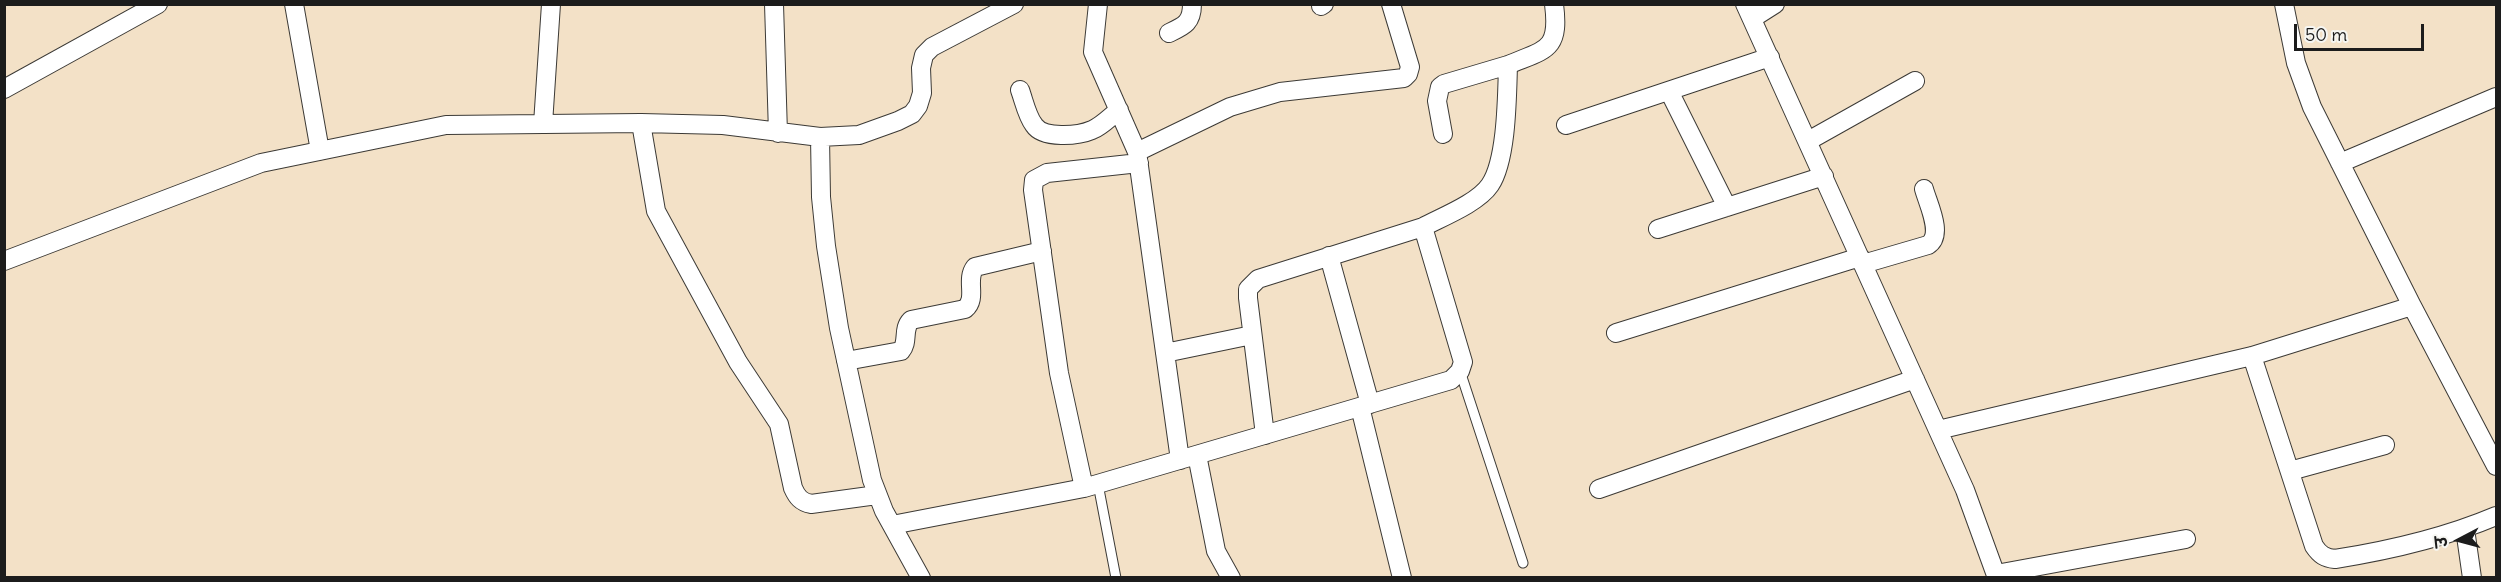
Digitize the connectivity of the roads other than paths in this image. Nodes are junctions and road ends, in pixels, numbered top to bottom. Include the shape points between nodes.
1 (158, 4) edge
2 (294, 4) edge
3 (551, 4) edge
4 (774, 4) edge
5 (1014, 4) edge
6 (1098, 4) edge
7 (1192, 4) edge
8 (1391, 4) edge
9 (1554, 4) edge
10 (1775, 4) edge
11 (2284, 4) edge
12 (1749, 11) edge
13 (1169, 33) dead end
14 (1770, 57) junction
15 (1508, 65) junction
16 (1915, 81) dead end
17 (4, 89) edge
18 (1020, 90) dead end
19 (1669, 91) junction
20 (2496, 97) edge
21 (1119, 110) junction
22 (641, 123) junction
23 (543, 124) junction
24 (1566, 125) dead end
25 (778, 133) junction
26 (1443, 134) dead end
27 (820, 137) junction
28 (1808, 141) junction
29 (320, 151) junction
30 (1138, 157) junction
31 (2340, 163) junction
32 (1824, 176) junction
33 (1924, 189) dead end
34 (1727, 207) junction
35 (1423, 227) junction
36 (1658, 229) dead end
37 (1042, 251) junction
38 (1329, 256) junction
39 (1862, 260) junction
40 (4, 261) edge
41 (2412, 306) junction
42 (1616, 333) dead end
43 (1252, 334) junction
44 (1165, 353) junction
45 (2252, 356) junction
46 (846, 361) junction
47 (1460, 371) junction
48 (1915, 379) junction
49 (1365, 405) junction
50 (1938, 430) junction
51 (1265, 435) junction
52 (2385, 445) dead end
53 (1188, 458) junction
54 (2496, 466) edge
55 (2290, 471) junction
56 (1091, 486) junction
57 (1599, 489) dead end
58 (877, 495) junction
59 (2496, 516) edge
60 (892, 525) junction
61 (2465, 529) junction
62 (2186, 539) dead end
63 (1523, 563) dead end
64 (1997, 576) edge
65 (921, 578) edge
66 (1116, 578) edge
67 (1231, 578) edge
68 (1402, 578) edge
69 (2472, 578) edge

1 - 17 street
2 - 29 street
3 - 23 street
4 - 25 street
5 - 27 street via 932,47 924,55 922,93 912,114 859,135
6 - 21 street via 1093,52
7 - 13 street via 1190,20
8 - 30 street via 1410,67 1404,78 1280,92 1230,107
9 - 15 street via 1556,37 1550,45
10 - 12 street
11 - 31 street via 2296,63 2312,107
12 - 14 street
14 - 19 street
14 - 28 street
15 - 26 street via 1440,87 1437,101
15 - 35 street via 1506,129 1490,185 1478,197
16 - 28 street
18 - 21 street via 1033,125 1047,134 1090,131
19 - 24 street
19 - 34 street
20 - 31 street
21 - 30 street
22 - 23 street
22 - 25 street via 723,125
22 - 58 street via 656,211 738,362 779,424 797,497 811,504
23 - 29 street via 446,125
25 - 27 street
27 - 46 street via 823,218
28 - 32 street
29 - 40 street via 261,163
30 - 37 street via 1047,173 1034,180
30 - 44 street
31 - 41 street
32 - 34 street
32 - 39 street
33 - 39 street via 1935,228 1934,242
34 - 36 street
35 - 38 street
35 - 47 street via 1459,346 1463,362
37 - 46 street via 975,267 970,279 972,298 965,309 911,320 901,351
37 - 56 street via 1059,373
38 - 43 street via 1252,283 1248,298
38 - 49 street
39 - 42 street
39 - 48 street
41 - 45 street
41 - 54 street
43 - 44 street
43 - 51 street
44 - 53 street
45 - 50 street
45 - 55 street
46 - 58 street
47 - 49 street via 1451,380
47 - 63 lane
48 - 50 street
48 - 57 street
49 - 51 street
49 - 68 street
50 - 64 street
51 - 53 street
52 - 55 street
53 - 56 street
53 - 67 street via 1216,551
55 - 61 street via 2314,546 2327,558 2393,549
56 - 60 street
56 - 66 lane
58 - 60 street
59 - 61 street
60 - 65 street
61 - 69 street
62 - 64 street

